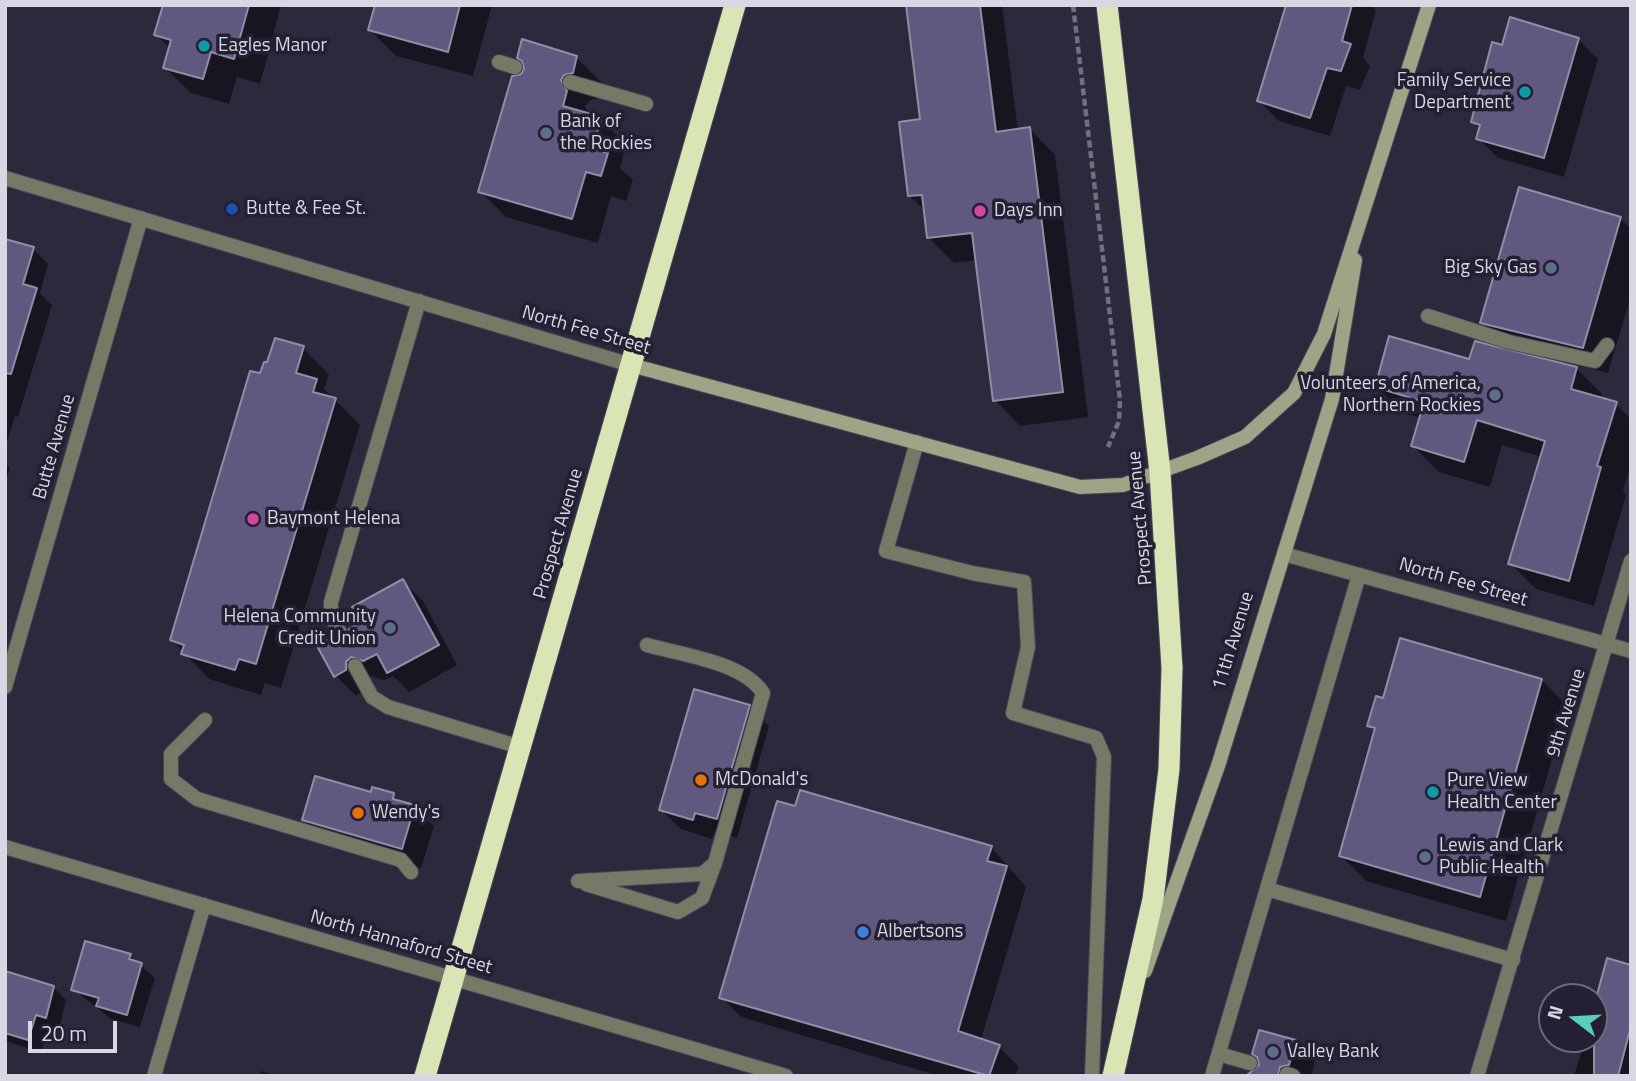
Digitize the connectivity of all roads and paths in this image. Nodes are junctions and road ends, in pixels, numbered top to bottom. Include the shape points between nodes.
1 (735, 5) edge
2 (1073, 5) edge
3 (1107, 5) edge
4 (1429, 5) edge
5 (499, 62) dead end
6 (515, 67) dead end
7 (570, 82) dead end
8 (646, 104) dead end
9 (5, 178) edge
10 (1363, 210) junction
11 (141, 218) junction
12 (419, 301) junction
13 (1428, 316) dead end
14 (1607, 345) dead end
15 (631, 365) junction
16 (917, 443) junction
17 (1108, 447) dead end
18 (1160, 472) junction
19 (1284, 554) junction
20 (1631, 561) edge
21 (1359, 575) junction
22 (340, 634) dead end
23 (1607, 644) junction
24 (647, 645) dead end
25 (1631, 651) edge
26 (355, 666) dead end
27 (5, 687) edge
28 (205, 720) dead end
29 (520, 747) junction
30 (5, 846) edge
31 (715, 863) junction
32 (411, 872) dead end
33 (1267, 889) junction
34 (204, 905) junction
35 (1513, 960) junction
36 (453, 978) junction
37 (1126, 1025) junction
38 (1219, 1054) junction
39 (1250, 1063) dead end
40 (154, 1076) edge
41 (425, 1076) edge
42 (786, 1076) edge
43 (1092, 1076) edge
44 (1112, 1076) edge
45 (1212, 1076) edge
46 (1478, 1076) edge

1 - 15 highway, Prospect Avenue
2 - 17 path via 1120,400 1119,421
3 - 18 highway, Prospect Avenue
4 - 10 main road, 11th Avenue
5 - 6 street
7 - 8 street
9 - 11 street, North Fee Street
10 - 18 main road, 11th Avenue via 1324,334 1294,393 1245,437
10 - 19 main road, 11th Avenue via 1332,399
11 - 12 street, North Fee Street
11 - 27 street, Butte Avenue
12 - 15 street, North Fee Street
12 - 22 street via 331,601 331,616
13 - 14 street via 1509,342 1595,361
15 - 16 main road, North Fee Street
15 - 29 highway, Prospect Avenue
16 - 18 main road, North Fee Street via 1080,487 1123,485
16 - 43 street via 886,551 1024,582 1028,648 1013,713 1096,738 1104,757
18 - 37 highway, Prospect Avenue via 1171,631 1169,769 1153,899
19 - 21 street, North Fee Street
19 - 37 main road, 11th Avenue via 1218,766
20 - 23 street, 9th Avenue
21 - 23 street, North Fee Street
21 - 33 street
23 - 25 street, North Fee Street
23 - 35 street, 9th Avenue
24 - 31 street via 740,671 763,693
26 - 29 street via 373,696 388,707
28 - 32 street via 171,754 171,779 197,799 401,860
29 - 36 highway, Prospect Avenue
30 - 34 street, North Hannaford Street
31 - 31 street via 702,898 678,912 578,881 702,874
33 - 35 street
33 - 38 street
34 - 36 street, North Hannaford Street
34 - 40 street
35 - 46 street, 9th Avenue
36 - 41 highway, Prospect Avenue
36 - 42 street, North Hannaford Street
37 - 44 highway, 11th Avenue
38 - 39 street
38 - 45 street

